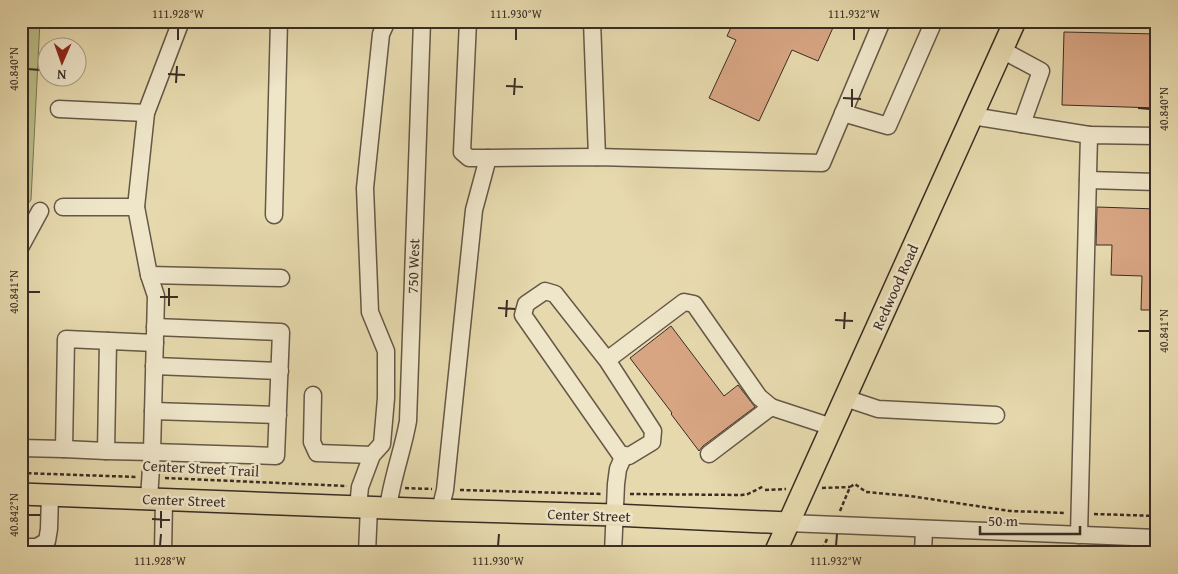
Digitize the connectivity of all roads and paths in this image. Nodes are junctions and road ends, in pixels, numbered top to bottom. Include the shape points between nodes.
1 (181, 21) edge
2 (279, 21) edge
3 (387, 21) edge
4 (422, 21) edge
5 (468, 21) edge
6 (592, 21) edge
7 (882, 21) edge
8 (934, 21) edge
9 (1015, 21) edge
10 (1002, 50) junction
11 (59, 109) dead end
12 (146, 113) junction
13 (843, 113) junction
14 (972, 116) junction
15 (1022, 124) junction
16 (1089, 134) junction
17 (1157, 136) edge
18 (597, 157) junction
19 (488, 158) junction
20 (1088, 180) junction
21 (1157, 182) edge
22 (136, 206) junction
23 (63, 207) dead end
24 (40, 211) dead end
25 (274, 215) dead end
26 (21, 246) edge
27 (149, 275) junction
28 (281, 278) dead end
29 (155, 335) junction
30 (108, 341) junction
31 (607, 360) junction
32 (154, 366) junction
33 (280, 371) junction
34 (313, 395) dead end
35 (845, 398) junction
36 (771, 407) junction
37 (153, 411) junction
38 (278, 415) junction
39 (996, 415) dead end
40 (832, 427) junction
41 (21, 448) edge
42 (64, 449) junction
43 (106, 452) junction
44 (152, 452) junction
45 (709, 454) dead end
46 (372, 455) junction
47 (624, 455) junction
48 (21, 473) edge
49 (150, 477) junction
50 (406, 488) dead end
51 (850, 488) dead end
52 (430, 489) dead end
53 (21, 494) edge
54 (50, 495) junction
55 (157, 499) junction
56 (369, 502) junction
57 (440, 510) junction
58 (1079, 514) junction
59 (614, 515) junction
60 (1157, 516) edge
61 (788, 523) junction
62 (924, 528) junction
63 (1079, 535) junction
64 (1157, 538) edge
65 (1123, 545) edge
66 (824, 546) dead end
67 (21, 547) edge
68 (163, 553) edge
69 (367, 553) edge
70 (613, 553) edge
71 (776, 553) edge
72 (822, 553) edge
73 (923, 553) edge

1 - 12 street
2 - 25 street
3 - 46 street via 380,34 365,188 370,312 386,351 382,444
4 - 56 street, 750 West via 408,421 391,488
5 - 19 street via 462,152 469,158
6 - 18 street
7 - 13 street
8 - 13 street via 888,126
9 - 10 main road, Redwood Road
10 - 14 main road, Redwood Road
10 - 15 street via 1041,71
11 - 12 street
12 - 22 street
13 - 18 street via 822,163
14 - 15 street
14 - 35 main road, Redwood Road
15 - 16 street
16 - 17 street
16 - 20 street
18 - 19 street
19 - 57 street via 474,210 445,490
20 - 21 street
20 - 58 street
22 - 23 street
22 - 27 street
24 - 26 street
27 - 28 street
27 - 29 street via 156,296
29 - 30 street
29 - 32 street
29 - 33 street via 281,332
30 - 42 street via 66,339
30 - 43 street
31 - 36 street via 684,302 694,304 758,397
31 - 47 street via 653,431 652,442 629,456
31 - 47 street via 555,294 545,291 526,304 523,315 620,454
32 - 33 street
32 - 37 street
33 - 38 street
34 - 46 street via 312,442 317,453
35 - 39 street via 878,409
35 - 40 main road, Redwood Road
36 - 40 street
36 - 45 street
37 - 38 street
37 - 44 street
38 - 44 street via 276,456
40 - 61 main road, Redwood Road
41 - 42 street
42 - 43 street
43 - 44 street
44 - 49 street
46 - 56 street
47 - 59 street via 618,469
48 - 49 path, Center Street Trail
49 - 55 street
49 - 56 path, Center Street Trail
50 - 52 path
51 - 58 path via 855,484 866,492 1010,511
53 - 54 main road, Center Street
54 - 55 main road, Center Street
54 - 67 street via 47,541 37,547
55 - 56 main road, Center Street
55 - 68 street
56 - 57 main road, Center Street
56 - 69 street
57 - 59 main road, Center Street
58 - 60 path
58 - 63 street
59 - 61 main road, Center Street
59 - 70 street
61 - 62 street, Center Street
61 - 71 main road, Redwood Road
62 - 63 street, Center Street
62 - 73 street
63 - 65 street, Center Street
64 - 65 street, Center Street
66 - 72 path via 826,550

